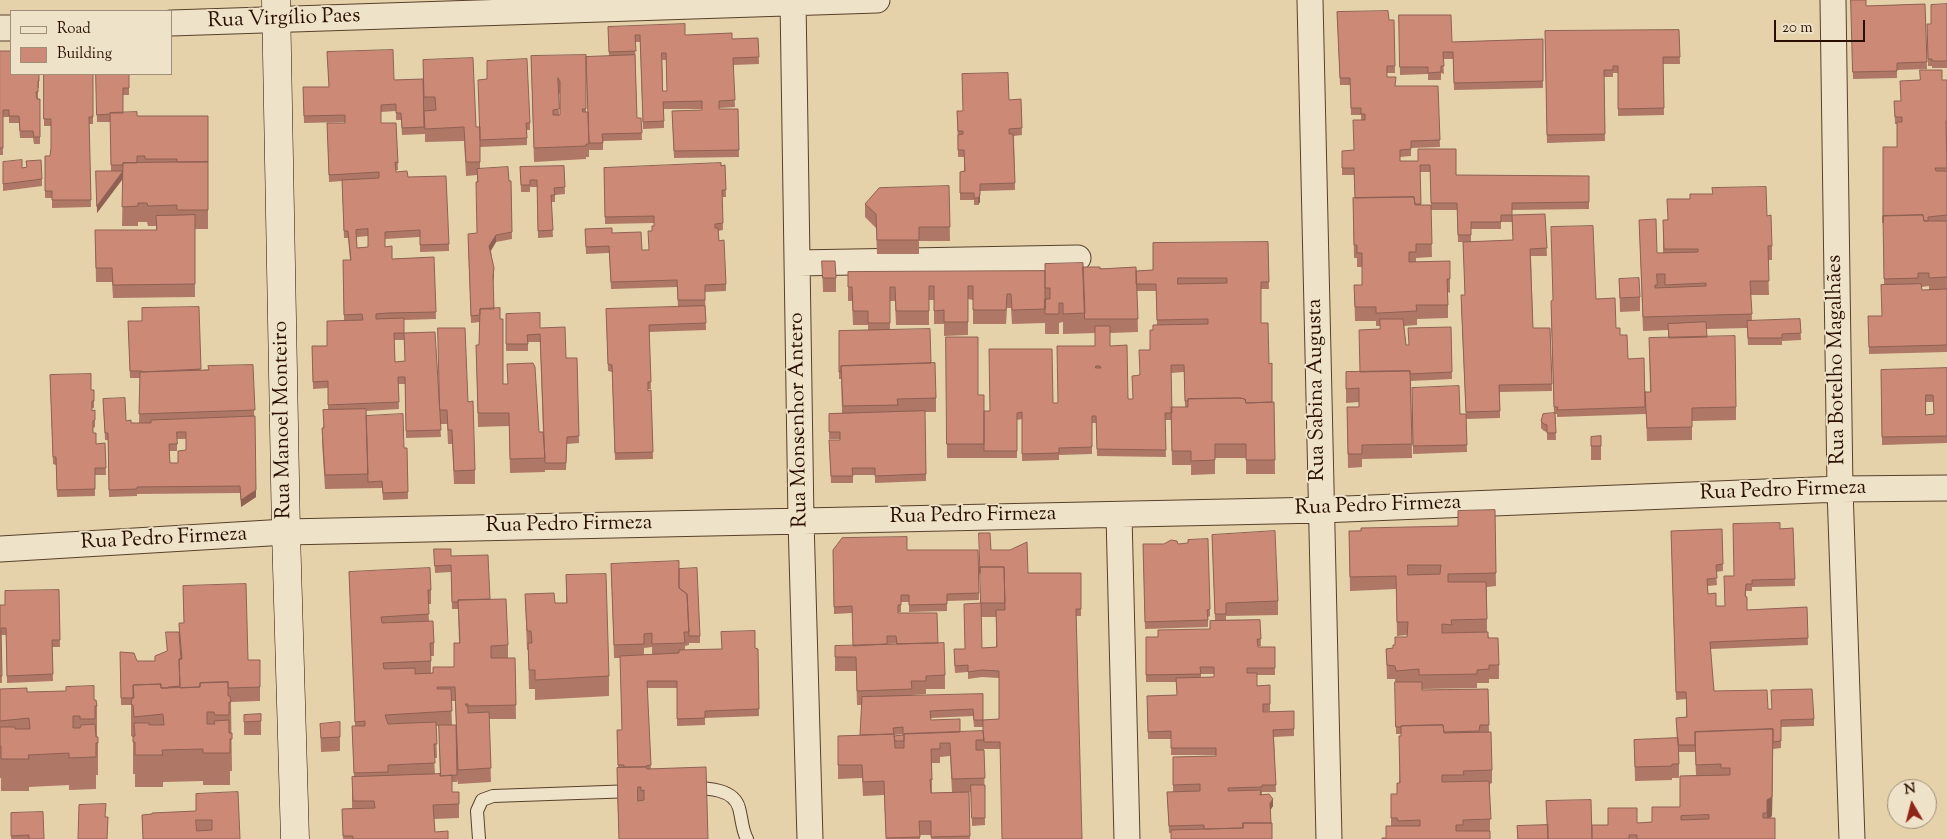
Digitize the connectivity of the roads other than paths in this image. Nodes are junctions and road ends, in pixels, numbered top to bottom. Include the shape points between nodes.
1 (877, 0) edge
2 (1310, 0) edge
3 (1833, 0) edge
4 (793, 2) edge
5 (276, 10) edge
6 (172, 23) edge
7 (1078, 258) dead end
8 (797, 263) junction
9 (1947, 488) edge
10 (1840, 489) junction
11 (1321, 510) junction
12 (1119, 515) junction
13 (802, 520) junction
14 (286, 532) junction
15 (0, 549) edge
16 (678, 789) edge
17 (648, 790) edge
18 (295, 839) edge
19 (479, 839) edge
20 (747, 839) edge
21 (810, 839) edge
22 (1127, 839) edge
23 (1329, 839) edge
24 (1852, 839) edge

1 - 4 street, Rua Virgílio Paes
2 - 11 street, Rua Sabina Augusta
3 - 10 street, Rua Botelho Magalhães
4 - 5 street, Rua Virgílio Paes
4 - 8 street, Rua Monsenhor Antero
5 - 6 street, Rua Virgílio Paes
5 - 14 street, Rua Manoel Monteiro
7 - 8 street
8 - 13 street, Rua Monsenhor Antero
9 - 10 street, Rua Pedro Firmeza
10 - 11 street, Rua Pedro Firmeza
10 - 24 street, Rua Botelho Magalhães
11 - 12 street, Rua Pedro Firmeza
11 - 23 street, Rua Sabina Augusta
12 - 13 street, Rua Pedro Firmeza
12 - 22 street
13 - 14 street, Rua Pedro Firmeza
13 - 21 street, Rua Monsenhor Antero
14 - 15 street, Rua Pedro Firmeza
14 - 18 street, Rua Manoel Monteiro
16 - 20 lane via 697,788 728,794 738,806
17 - 19 lane via 494,796 482,800 477,811

